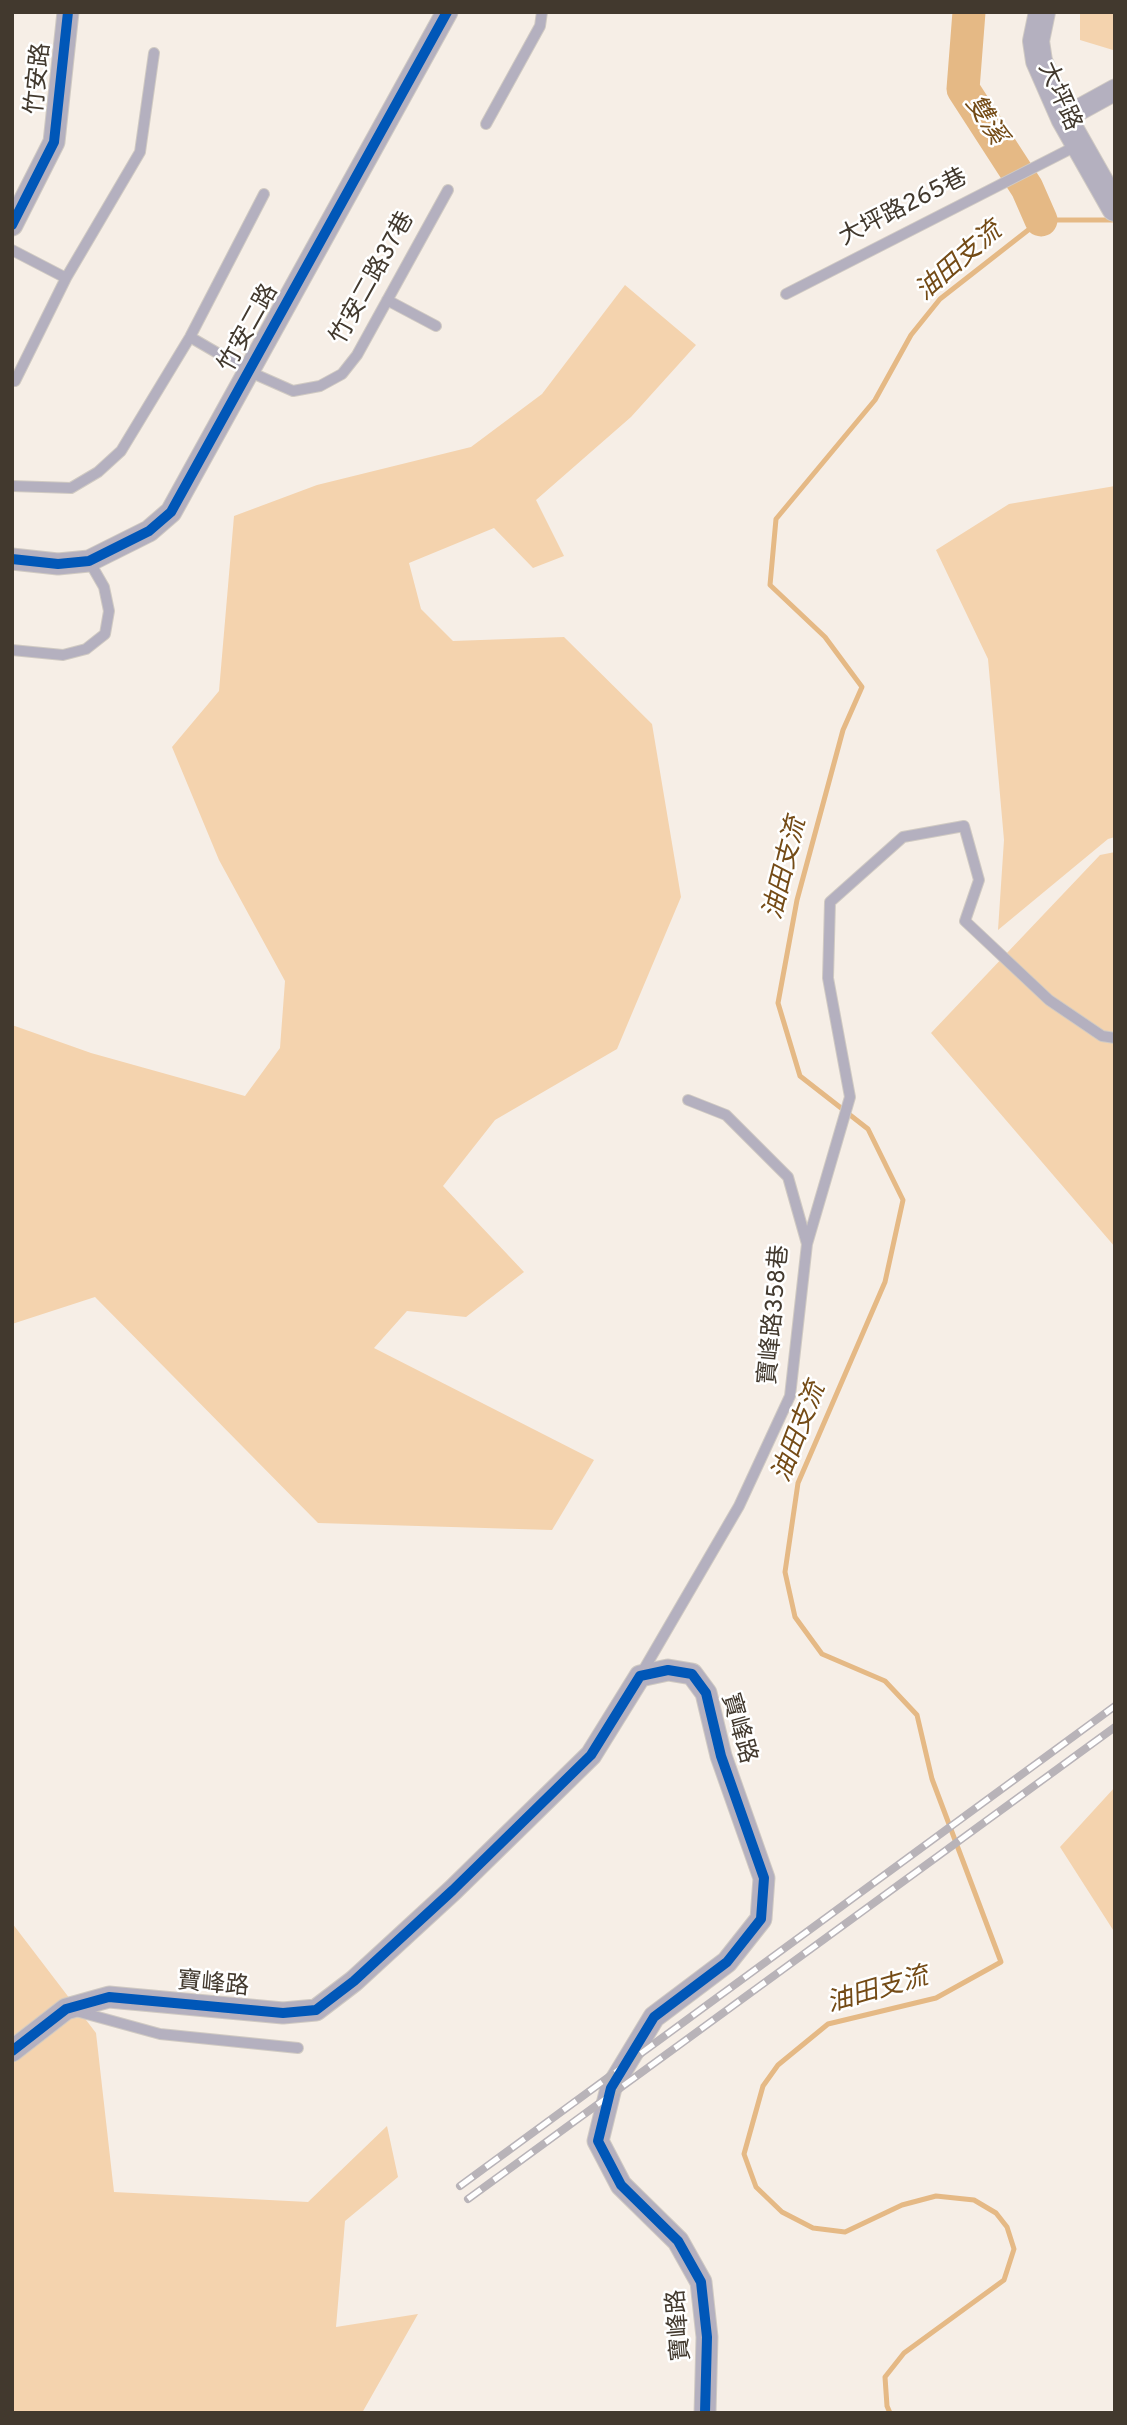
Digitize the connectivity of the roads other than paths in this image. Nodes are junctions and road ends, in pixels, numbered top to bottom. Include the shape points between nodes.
1 (68, 12) edge
2 (447, 12) edge
3 (542, 12) edge
4 (1042, 12) edge
5 (154, 53) dead end
6 (1115, 90) edge
7 (1064, 118) junction
8 (486, 124) dead end
9 (1080, 144) junction
10 (448, 190) dead end
11 (264, 194) dead end
12 (1115, 208) edge
13 (12, 225) edge
14 (12, 250) edge
15 (66, 278) junction
16 (786, 294) dead end
17 (387, 300) junction
18 (436, 326) dead end
19 (190, 337) junction
20 (250, 372) junction
21 (15, 381) dead end
22 (12, 486) edge
23 (12, 559) edge
24 (89, 561) junction
25 (12, 650) edge
26 (1115, 1038) edge
27 (688, 1100) dead end
28 (807, 1244) junction
29 (640, 1676) junction
30 (66, 2009) junction
31 (298, 2048) dead end
32 (12, 2051) edge
33 (705, 2413) edge

1 - 13 street, 竹安路 via 54,142
2 - 20 street, 竹安二路
3 - 8 lane via 540,26
4 - 7 street, 大坪路 via 1036,41 1039,61
5 - 15 lane via 141,152
6 - 7 street
7 - 9 street, 大坪路
9 - 12 street, 大坪路
9 - 16 lane, 大坪路265巷
10 - 17 lane, 竹安二路37巷
11 - 19 lane
14 - 15 lane
15 - 21 lane
17 - 18 lane
17 - 20 lane, 竹安二路37巷 via 357,355 342,374 320,386 293,391
19 - 20 lane, 竹安二路37巷
19 - 22 lane via 121,451 98,472 71,488
20 - 24 street, 竹安二路 via 171,512 149,531
23 - 24 street, 竹安二路 via 58,564
24 - 25 lane via 104,587 109,611 105,634 86,649 63,655
26 - 28 lane via 1102,1036 1049,1000 965,921 979,880 964,826 903,837 830,902 828,978 850,1097
27 - 28 lane, 寶峰路358巷 via 726,1115 788,1177
28 - 29 lane, 寶峰路358巷 via 790,1396 739,1506
29 - 30 street, 寶峰路 via 591,1755 453,1890 316,2010 283,2013 109,1997
29 - 33 street, 寶峰路 via 668,1670 692,1674 706,1693 721,1756 764,1878 761,1919 727,1962 654,2017 611,2088 598,2141 621,2185 678,2241 701,2282 707,2337
30 - 31 lane via 160,2034
30 - 32 street, 寶峰路

